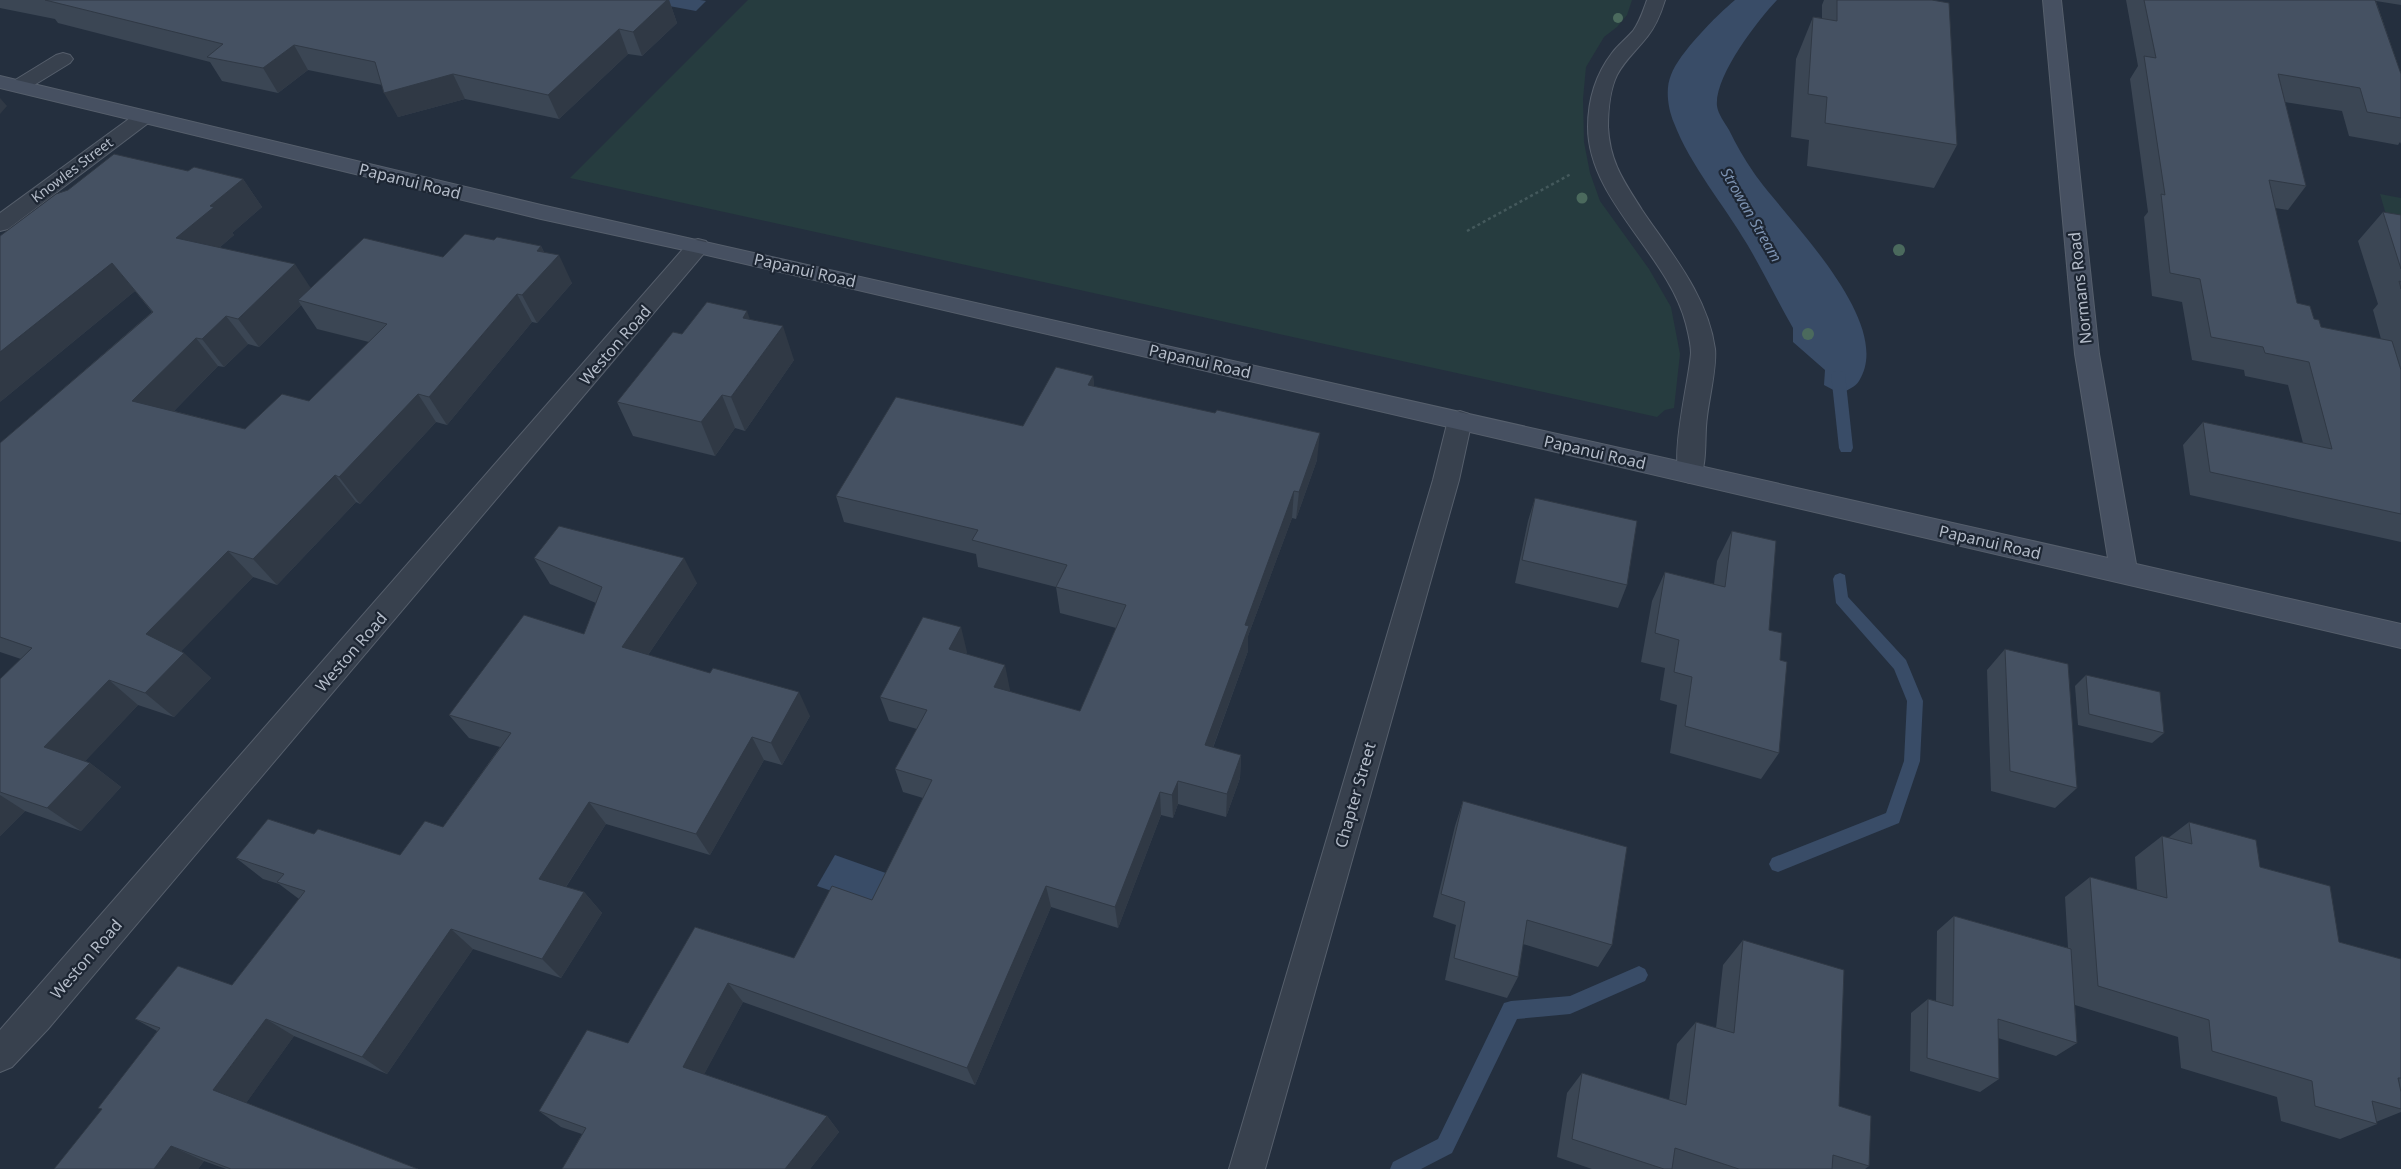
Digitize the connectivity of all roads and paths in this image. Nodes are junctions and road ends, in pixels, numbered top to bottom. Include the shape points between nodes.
1 (1656, 0) edge
2 (2052, 0) edge
3 (63, 59) dead end
4 (10, 84) edge
5 (144, 117) junction
6 (1604, 160) junction
7 (0, 224) edge
8 (1467, 231) dead end
9 (698, 246) junction
10 (1460, 420) junction
11 (1690, 473) junction
12 (2124, 573) junction
13 (2401, 636) edge
14 (0, 1055) edge
15 (1247, 1169) edge

1 - 6 street via 1640,34 1606,78 1598,126
2 - 12 main road, Normans Road via 2086,354
3 - 4 street
4 - 5 main road, Papanui Road
5 - 7 street, Knowles Street
5 - 9 main road, Papanui Road
6 - 8 path via 1585,167
6 - 11 street via 1607,172 1684,290 1697,322 1703,351
9 - 10 main road, Papanui Road
9 - 14 street, Weston Road via 43,1010
10 - 11 main road, Papanui Road
10 - 15 street, Chapter Street via 1446,480
11 - 12 main road, Papanui Road
12 - 13 main road, Papanui Road

